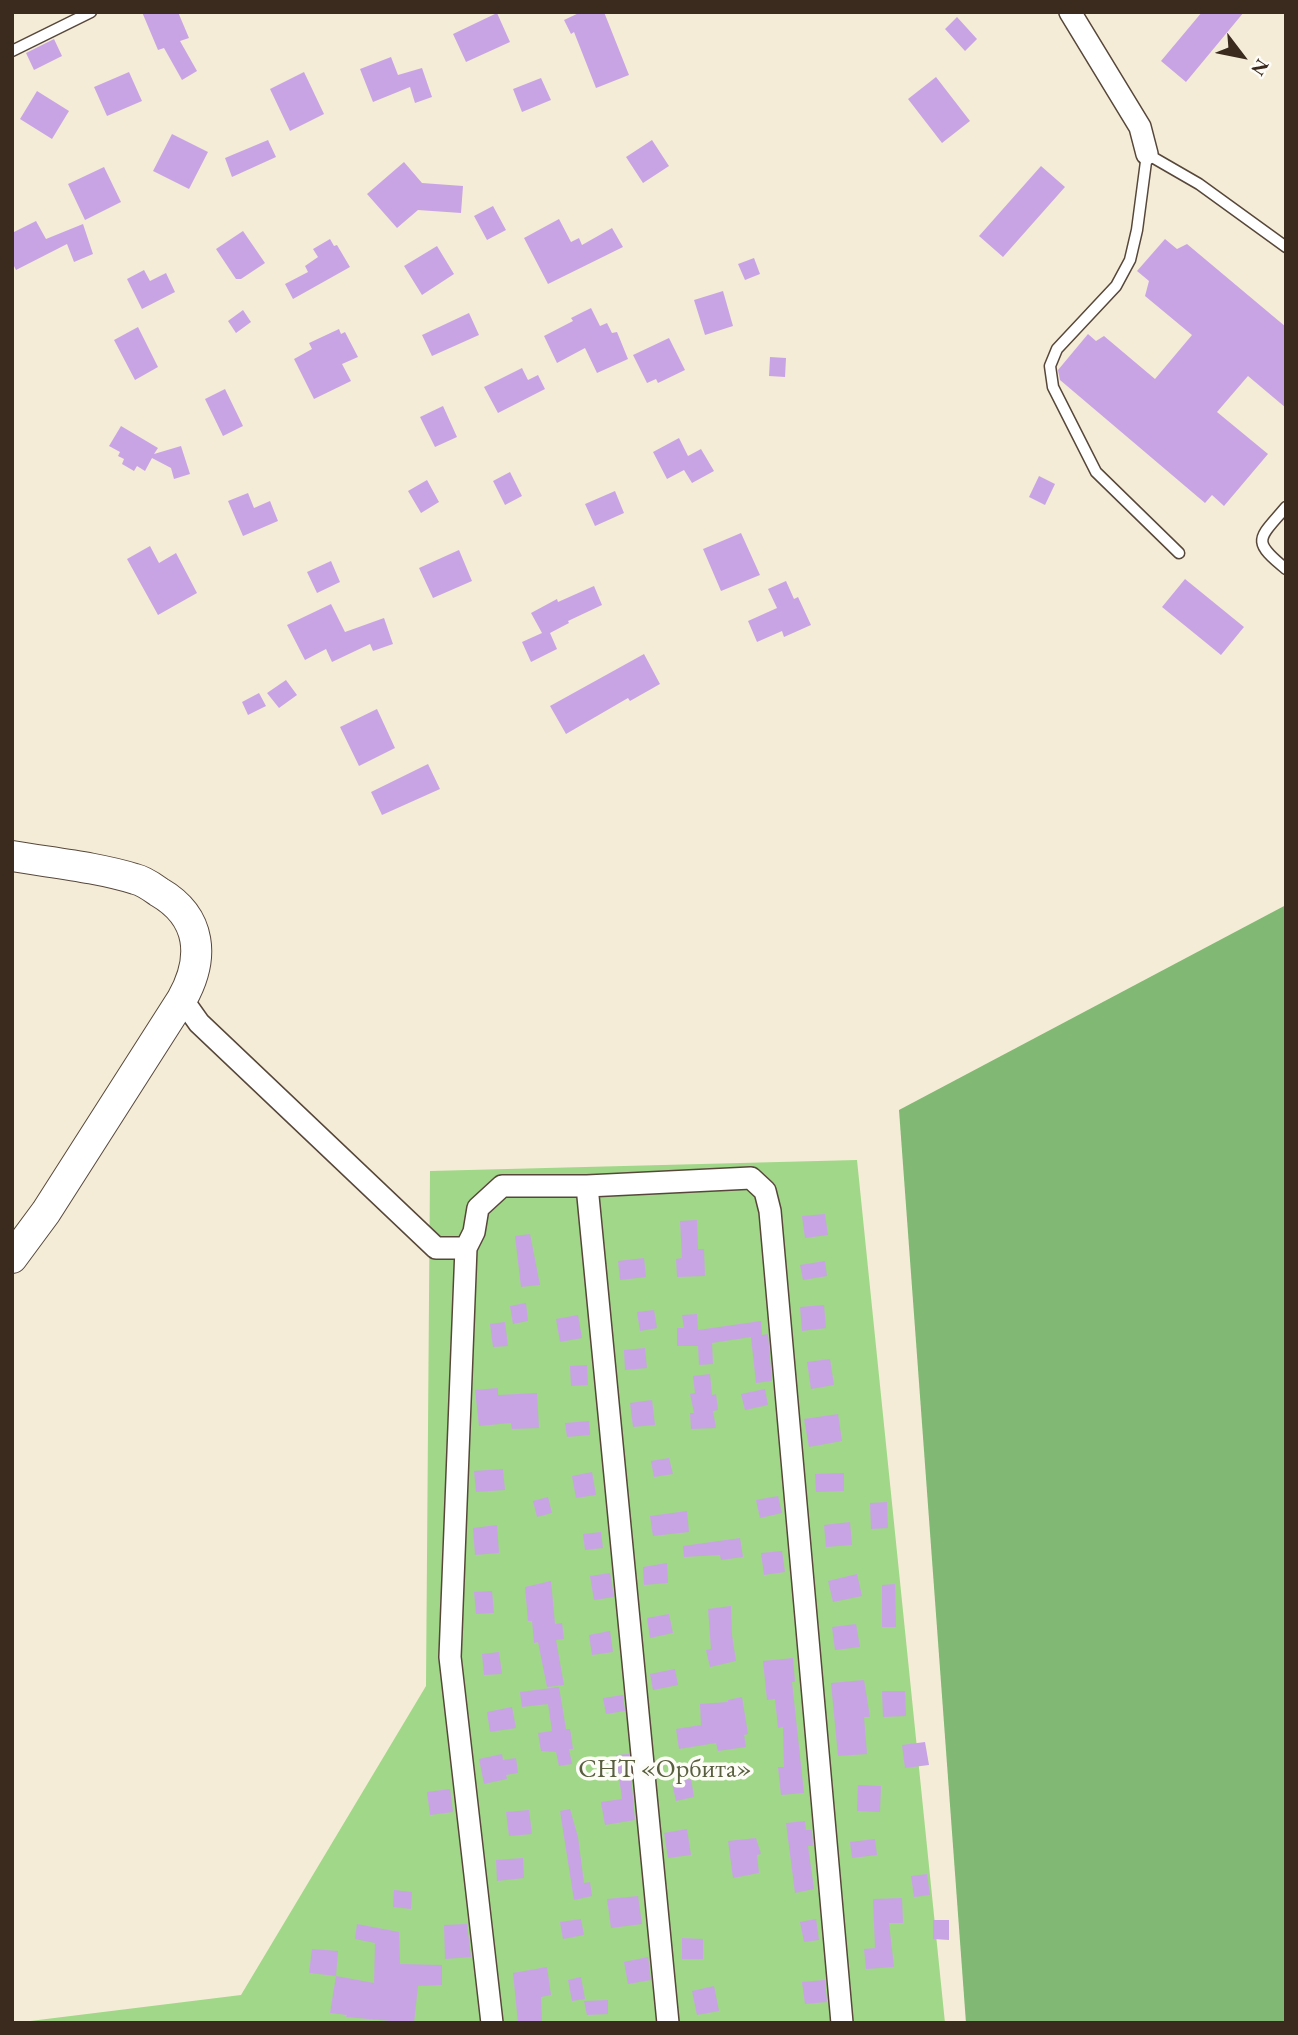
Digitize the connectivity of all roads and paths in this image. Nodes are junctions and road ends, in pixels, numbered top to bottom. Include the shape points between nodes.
1 (91, 12) edge
2 (1070, 12) edge
3 (12, 51) edge
4 (1147, 154) junction
5 (1286, 247) edge
6 (1286, 507) edge
7 (1180, 553) dead end
8 (1286, 569) edge
9 (12, 856) edge
10 (182, 999) junction
11 (587, 1186) junction
12 (466, 1248) junction
13 (12, 1258) edge
14 (492, 2023) edge
15 (668, 2023) edge
16 (842, 2023) edge

1 - 3 lane
2 - 4 street via 1140,127
4 - 5 lane via 1199,184
4 - 7 lane via 1130,260 1116,286 1057,349 1050,366 1053,387 1092,467
6 - 8 lane via 1261,544 1265,553
9 - 10 street via 138,879 179,906 197,949 197,966
10 - 12 street via 199,1023 436,1248
10 - 13 street
11 - 12 street via 502,1186 478,1208
11 - 15 street
11 - 16 street via 751,1178 765,1191
12 - 14 street via 450,1657

